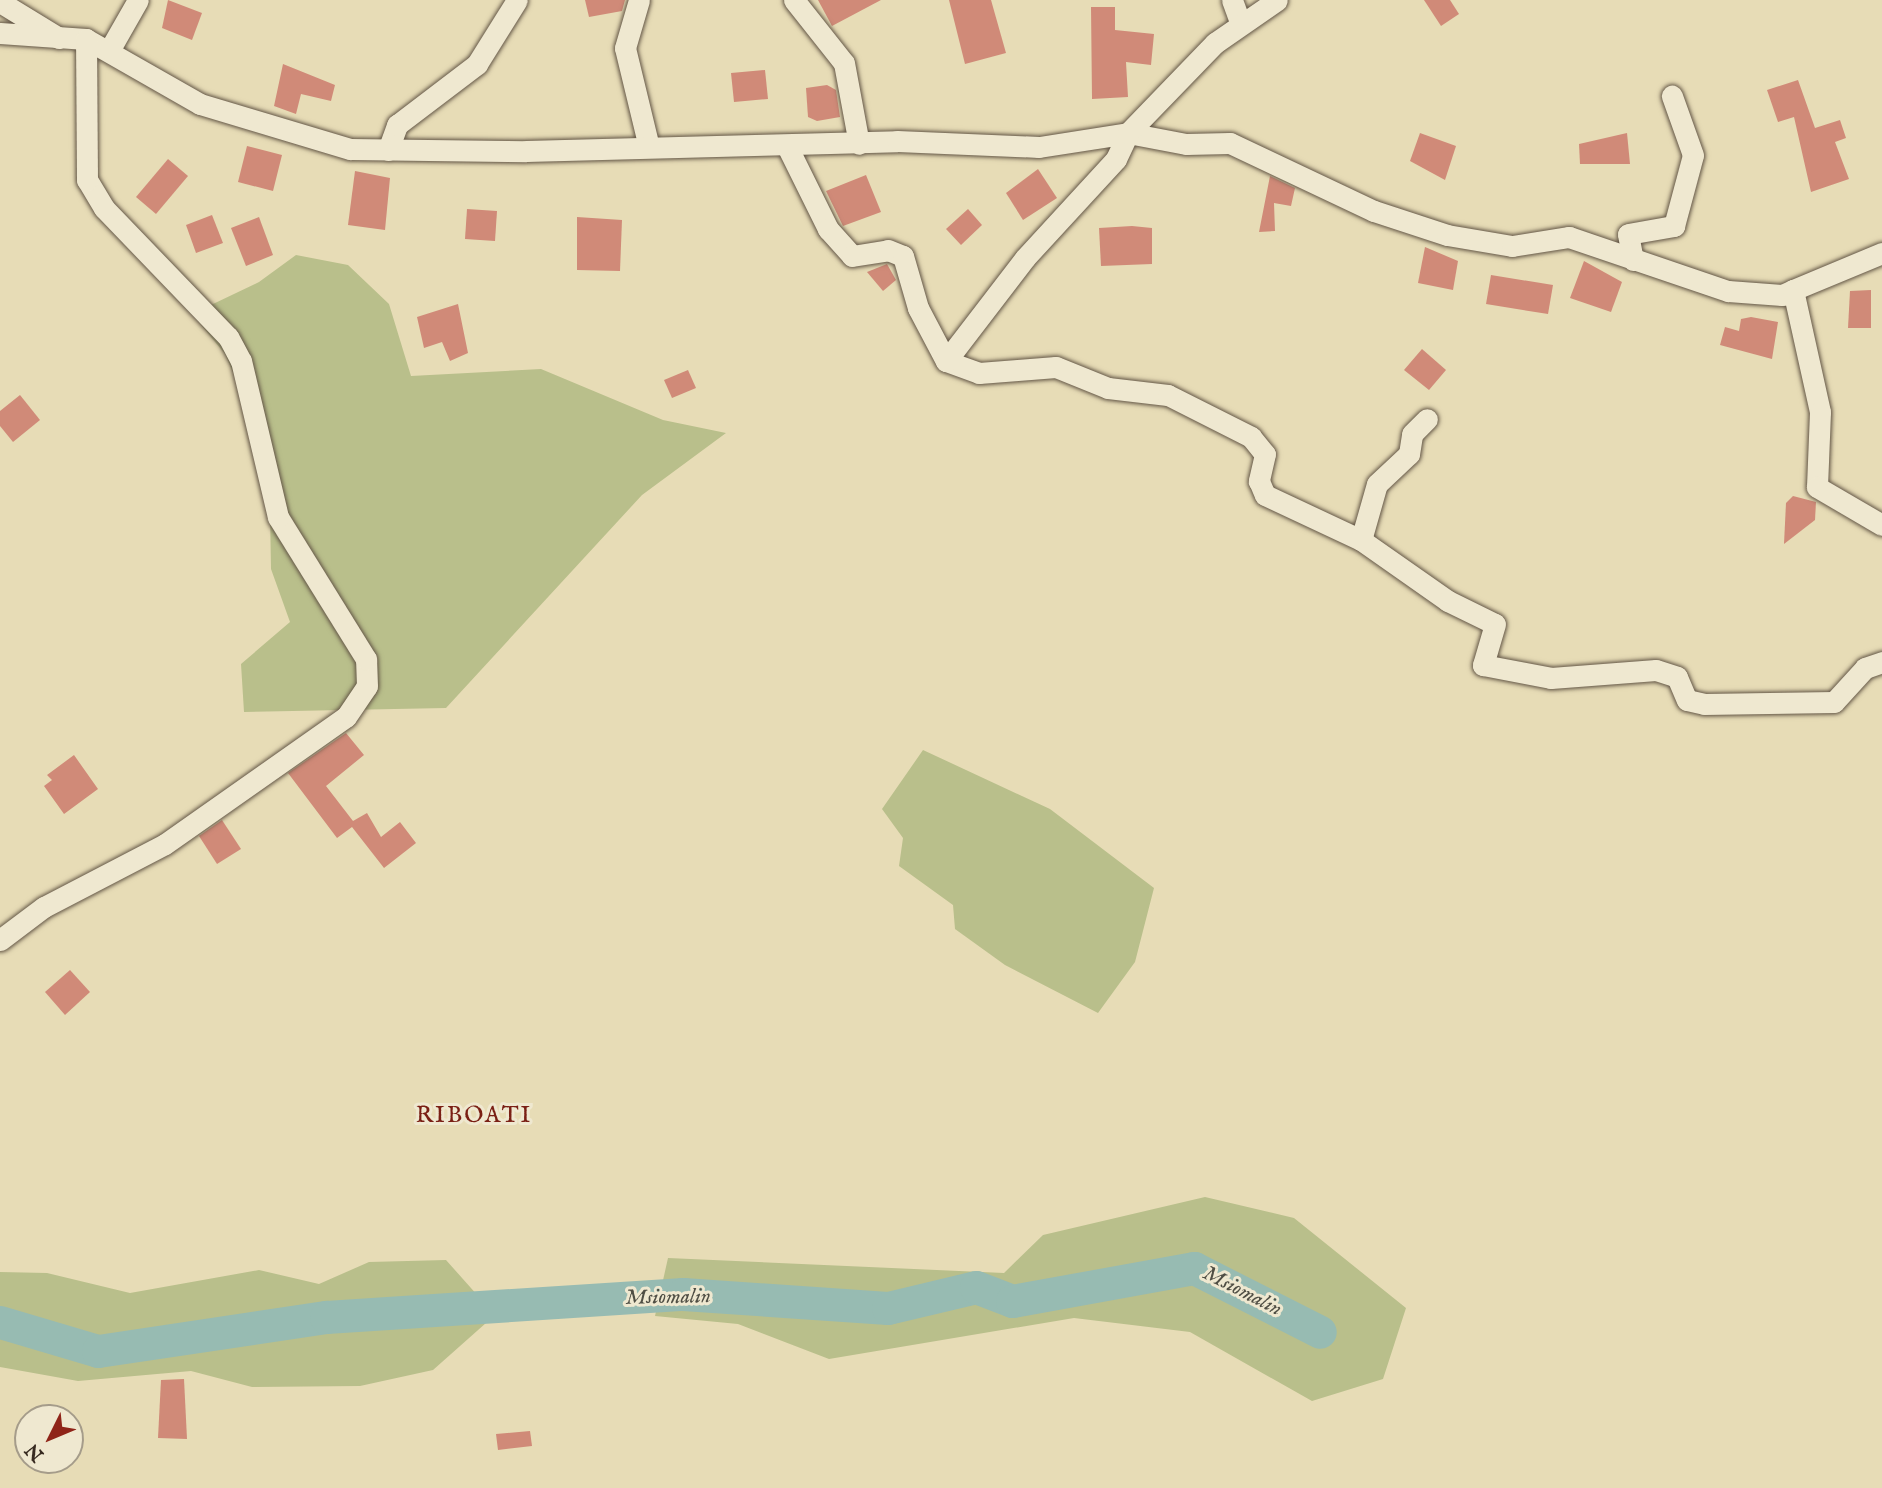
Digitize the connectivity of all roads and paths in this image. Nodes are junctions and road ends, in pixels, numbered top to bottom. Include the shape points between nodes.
1 (138, 0) edge
2 (517, 0) edge
3 (639, 0) edge
4 (794, 0) edge
5 (1231, 0) edge
6 (1277, 0) edge
7 (0, 2) edge
8 (1240, 22) junction
9 (0, 33) edge
10 (86, 39) junction
11 (63, 42) junction
12 (110, 50) junction
13 (1672, 96) dead end
14 (1128, 133) junction
15 (648, 144) junction
16 (859, 144) junction
17 (787, 146) junction
18 (388, 150) junction
19 (1882, 253) edge
20 (1633, 260) junction
21 (1793, 290) junction
22 (946, 361) junction
23 (1427, 419) dead end
24 (1882, 525) edge
25 (1361, 540) junction
26 (1882, 662) edge
27 (0, 940) edge

1 - 12 street
2 - 18 street via 477,64 397,125
3 - 15 street via 625,48
4 - 16 street via 844,63
5 - 8 street
6 - 8 street
7 - 11 street
8 - 14 street
9 - 11 street
10 - 11 street
10 - 12 street
10 - 27 street via 87,180 104,208 228,337 241,360 278,517 366,659 367,686 346,717 165,844 44,907
12 - 18 street via 200,104 324,144
13 - 20 street via 1693,155 1674,226 1628,234
14 - 16 street via 1039,147
14 - 20 street via 1186,144 1230,143 1374,211 1447,235 1512,246 1569,237
14 - 22 street via 1116,159 1024,258
15 - 17 street
15 - 18 street via 526,151
16 - 17 street
17 - 22 street via 828,229 852,256 888,250 903,256 918,307
19 - 21 street
20 - 21 street via 1728,291
21 - 24 street via 1820,412 1817,487
22 - 25 street via 979,373 1056,367 1108,388 1168,395 1260,445 1265,495
23 - 25 street via 1412,434 1409,454 1377,484
25 - 26 street via 1448,601 1495,624 1481,660 1497,671 1606,678 1656,670 1677,677 1687,700 1704,704 1834,702 1865,668

